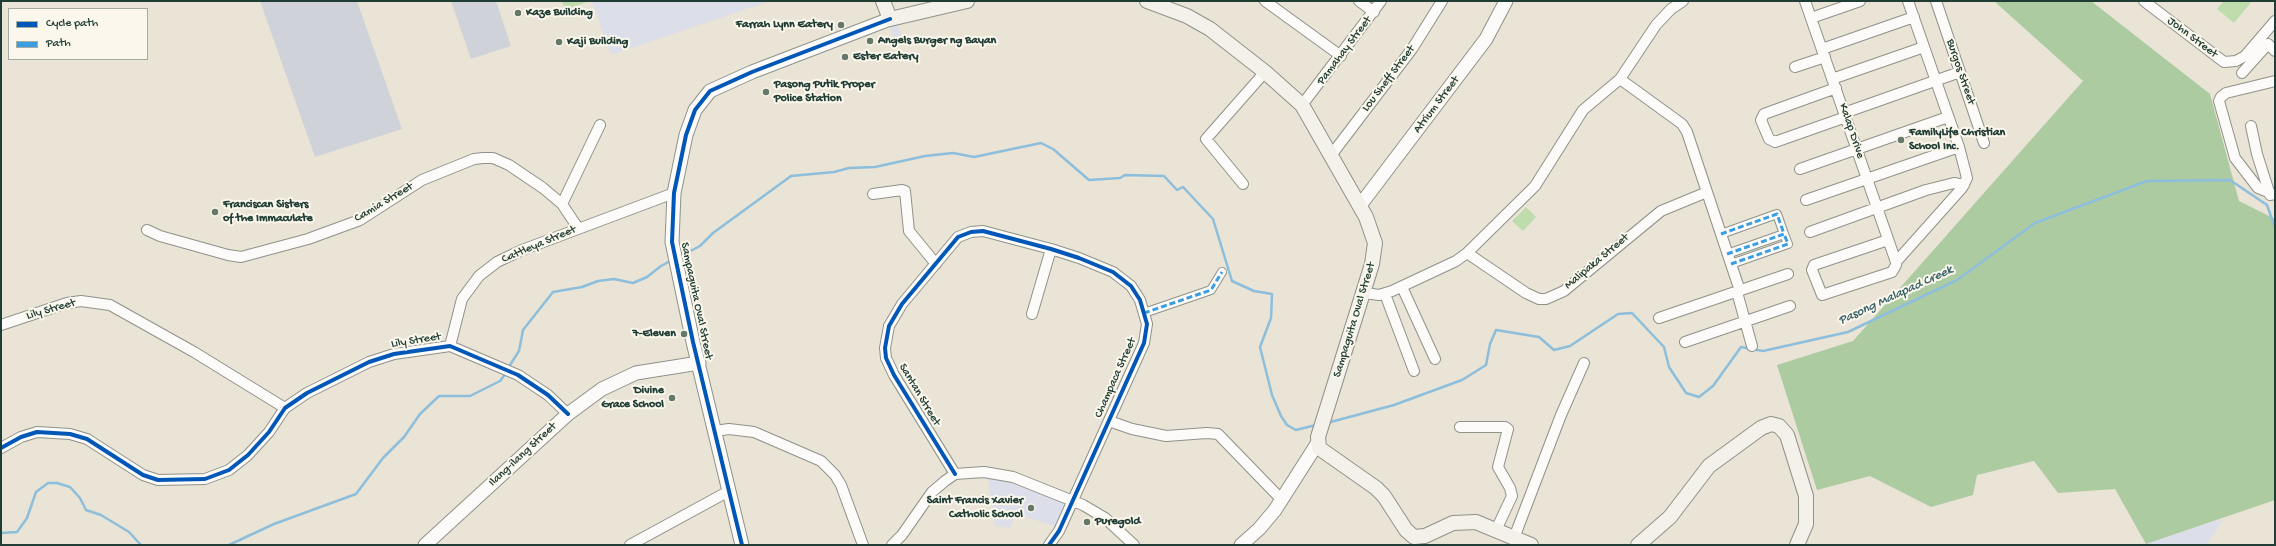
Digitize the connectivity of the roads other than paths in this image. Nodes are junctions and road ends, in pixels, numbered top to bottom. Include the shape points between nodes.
1 (883, 1) edge
2 (967, 1) edge
3 (1147, 1) edge
4 (1264, 1) edge
5 (1359, 1) edge
6 (1381, 1) edge
7 (1442, 1) edge
8 (1506, 1) edge
9 (1683, 1) edge
10 (1805, 1) edge
11 (1860, 1) edge
12 (1908, 1) edge
13 (1936, 1) edge
14 (2144, 1) edge
15 (1374, 12) junction
16 (1914, 17) junction
17 (1811, 18) junction
18 (890, 19) junction
19 (2275, 21) edge
20 (2268, 44) edge
21 (1924, 47) junction
22 (1824, 53) junction
23 (1341, 56) junction
24 (1795, 67) dead end
25 (1265, 72) junction
26 (1960, 72) junction
27 (2242, 73) dead end
28 (1620, 79) junction
29 (1936, 81) junction
30 (2275, 81) edge
31 (1834, 83) junction
32 (1305, 103) junction
33 (1845, 115) junction
34 (1948, 117) junction
35 (600, 125) dead end
36 (2251, 126) dead end
37 (1984, 143) dead end
38 (1959, 147) junction
39 (1857, 149) junction
40 (1332, 154) junction
41 (1800, 168) dead end
42 (1867, 178) junction
43 (1243, 184) dead end
44 (1964, 185) junction
45 (1707, 192) junction
46 (674, 193) junction
47 (873, 194) dead end
48 (2273, 195) edge
49 (1806, 200) dead end
50 (562, 204) junction
51 (1360, 204) junction
52 (1877, 208) junction
53 (578, 228) junction
54 (148, 230) dead end
55 (1810, 232) dead end
56 (1720, 234) junction
57 (1784, 234) junction
58 (1888, 240) junction
59 (1051, 250) junction
60 (1467, 253) junction
61 (1727, 254) junction
62 (1896, 262) junction
63 (936, 264) junction
64 (1731, 264) junction
65 (1222, 272) dead end
66 (1788, 274) dead end
67 (1402, 287) junction
68 (1738, 291) junction
69 (1365, 293) junction
70 (1385, 294) junction
71 (1790, 306) dead end
72 (1144, 313) junction
73 (1032, 314) dead end
74 (1659, 318) dead end
75 (1745, 321) junction
76 (1, 325) edge
77 (1685, 342) dead end
78 (450, 346) junction
79 (1752, 346) dead end
80 (1435, 359) dead end
81 (699, 363) junction
82 (1584, 363) dead end
83 (1414, 371) dead end
84 (285, 408) junction
85 (568, 414) junction
86 (1108, 421) junction
87 (1460, 427) dead end
88 (715, 431) junction
89 (1317, 444) junction
90 (1, 448) edge
91 (955, 474) junction
92 (729, 491) junction
93 (1073, 500) junction
94 (1282, 500) junction
95 (1496, 530) junction
96 (1514, 538) junction
97 (1413, 541) edge
98 (425, 545) edge
99 (630, 545) edge
100 (742, 545) edge
101 (863, 545) edge
102 (892, 545) edge
103 (1049, 545) edge
104 (1134, 545) edge
105 (1241, 545) edge
106 (1531, 545) edge
107 (1638, 545) edge
108 (1797, 545) edge

1 - 18 main road
2 - 18 main road, Sampaguita Oval Street
3 - 25 main road, Sampaguita Oval Street via 1187,16 1210,29
4 - 23 street
5 - 15 street
6 - 15 street, Pamahay Street
7 - 40 street, Lou Sheff Street via 1412,49
8 - 51 street, Atrium Street via 1486,39
9 - 28 street via 1659,21
10 - 17 street, Kalap Drive
11 - 17 street
12 - 16 street
13 - 26 street, Burgos Street
14 - 20 street, John Street via 2224,62 2236,61
15 - 23 street, Pamahay Street
16 - 21 street
16 - 22 street
17 - 22 street, Kalap Drive
18 - 46 street, Sampaguita Oval Street via 752,72 710,91 690,118
19 - 20 street, John Street
20 - 27 street
21 - 29 street
21 - 31 street
22 - 24 street
22 - 31 street, Kalap Drive
23 - 32 street, Pamahay Street
25 - 32 main road, Sampaguita Oval Street
25 - 43 street via 1206,140
26 - 29 street
26 - 37 street, Burgos Street
28 - 45 street via 1682,124
28 - 60 street via 1583,110 1535,186
29 - 33 street
29 - 34 street
30 - 48 street via 2226,93 2219,101 2235,158 2258,188
31 - 33 street, Kalap Drive
31 - 33 street via 1764,114 1761,120 1769,139 1775,142
32 - 40 main road, Sampaguita Oval Street
33 - 39 street, Kalap Drive
34 - 38 street
34 - 39 street
35 - 50 street
36 - 48 street via 2257,154
38 - 42 street
38 - 44 street via 1967,174
39 - 41 street
39 - 42 street, Kalap Drive
40 - 51 main road, Sampaguita Oval Street
42 - 49 street
42 - 52 street, Kalap Drive
44 - 52 street via 1954,183
44 - 62 street
45 - 56 street
45 - 60 street, Malipaka Street via 1661,210 1564,291 1546,299 1532,297
46 - 53 street, Cattleya Street
46 - 81 street, Sampaguita Oval Street via 672,242
47 - 63 street via 905,191 908,231
50 - 53 street, Camia Street
50 - 54 street, Camia Street via 509,165 493,158 483,158 474,159 422,180 360,220 308,239 241,256 228,255 160,236
51 - 69 main road, Sampaguita Oval Street via 1374,243
52 - 55 street
52 - 58 street, Kalap Drive
53 - 78 street, Cattleya Street via 503,259 479,276 462,299
56 - 57 street via 1777,214
56 - 61 street
57 - 61 street
57 - 64 street via 1788,244
58 - 62 street, Kalap Drive
58 - 62 street via 1814,265 1812,270 1820,294 1824,296 1892,272
59 - 63 street, Champaca Street via 983,231 971,232 958,237
59 - 72 street, Champaca Street via 1113,272 1131,286
59 - 73 street
60 - 67 street
61 - 64 street
63 - 91 street, Santan Street via 894,314 885,348 886,358 894,375
64 - 68 street
65 - 72 street via 1211,290
66 - 68 street
67 - 70 street
67 - 80 street
68 - 74 street
68 - 75 street
69 - 70 street
69 - 89 main road, Sampaguita Oval Street
70 - 83 street
71 - 75 street
72 - 86 street, Champaca Street via 1147,324 1144,343
75 - 77 street
75 - 79 street
76 - 84 street, Lily Street via 82,301 110,305 194,352
78 - 84 street, Lily Street via 394,354 369,362 307,393
78 - 85 street, Lily Street via 518,375
81 - 85 street, Ilang-ilang Street via 651,370 623,378 602,389
81 - 88 street, Sampaguita Oval Street
82 - 96 street via 1560,415
84 - 90 street via 248,455 229,470 205,479 158,480 143,476 87,439 70,434 37,432
85 - 98 street, Ilang-ilang Street
86 - 93 street, Champaca Street
86 - 94 street via 1166,436 1207,432 1218,434
87 - 95 street via 1508,429 1498,467 1512,496
88 - 92 street, Sampaguita Oval Street
88 - 101 street via 729,429 754,432 821,461 841,485
89 - 94 street, Sampaguita Oval Street
89 - 97 main road via 1325,453 1376,488
91 - 93 street via 984,472 1008,476
91 - 102 street via 932,492
92 - 99 street
92 - 100 street, Sampaguita Oval Street
93 - 103 street, Champaca Street via 1059,531
93 - 104 street via 1105,518
94 - 105 street, Sampaguita Oval Street via 1267,521
95 - 96 main road
95 - 97 main road via 1476,522 1462,522 1443,527
96 - 106 main road
107 - 108 main road via 1670,517 1709,466 1761,428 1771,424 1782,428 1787,435 1806,496 1806,524

